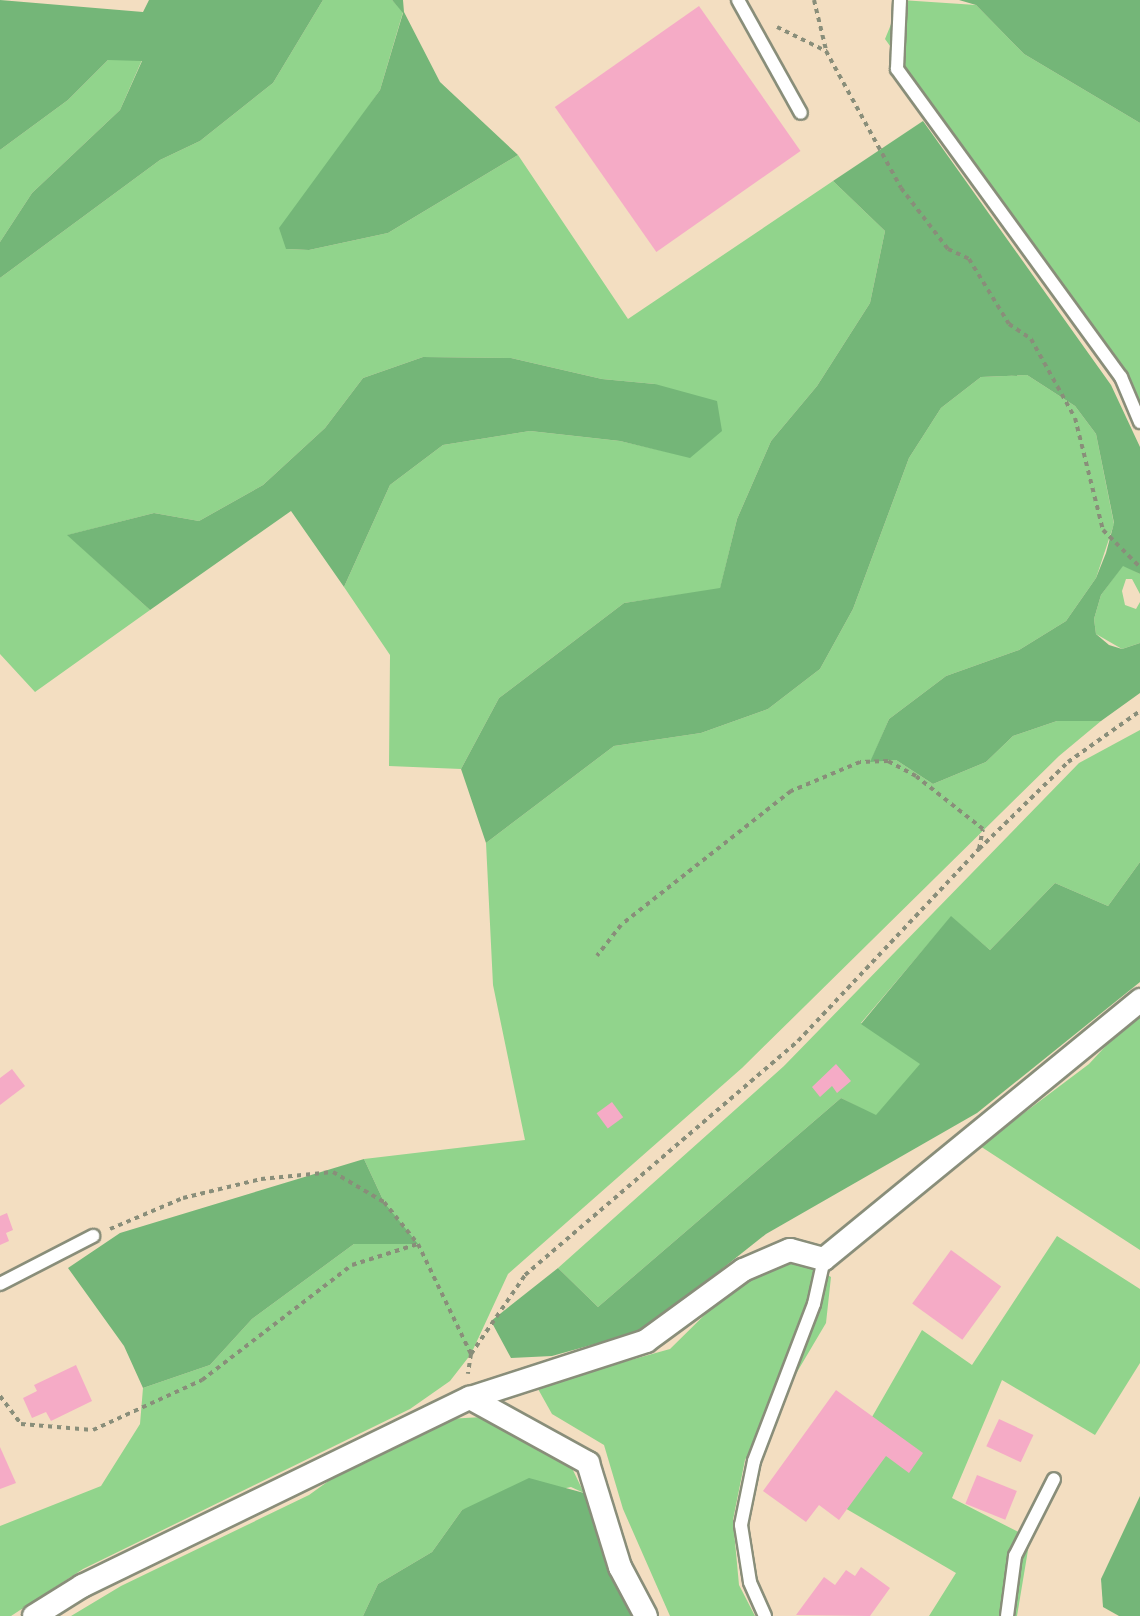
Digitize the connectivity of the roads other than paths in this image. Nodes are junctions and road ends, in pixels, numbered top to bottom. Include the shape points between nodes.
1 (738, 0) edge
2 (900, 0) edge
3 (801, 113) dead end
4 (1140, 422) edge
5 (1140, 1000) edge
6 (93, 1236) road end
7 (824, 1259) junction
8 (0, 1284) edge
9 (470, 1398) junction
10 (1054, 1479) dead end
11 (34, 1616) edge
12 (646, 1616) edge
13 (765, 1616) edge
14 (1007, 1616) edge

1 - 3 lane via 751,17
2 - 4 lane via 897,69 1121,377
5 - 7 street
6 - 8 lane
7 - 9 street via 790,1250 743,1270 646,1341
7 - 13 lane via 814,1304 754,1461 741,1525 750,1582
9 - 11 street via 82,1586
9 - 12 street via 588,1463 620,1567
10 - 14 lane via 1015,1556

